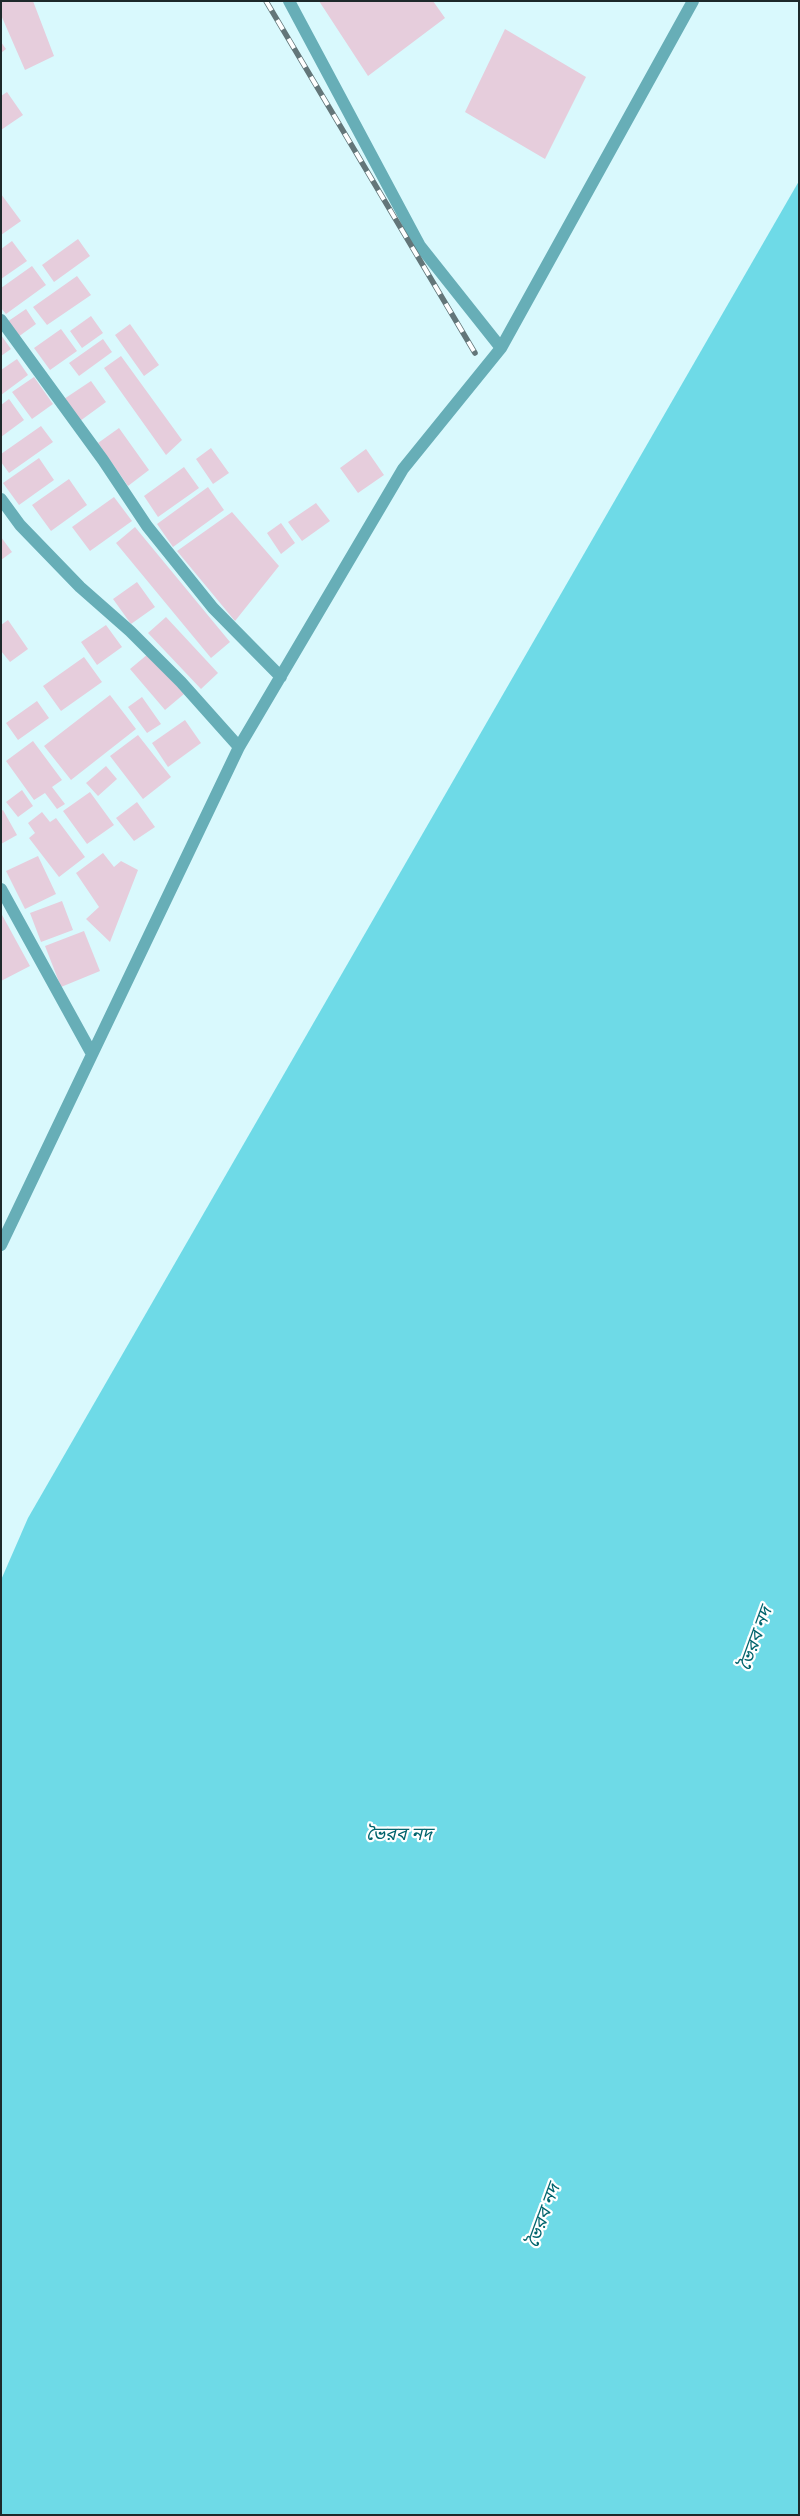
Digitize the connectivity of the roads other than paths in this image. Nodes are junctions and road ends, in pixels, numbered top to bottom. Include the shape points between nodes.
1 (289, 1) edge
2 (693, 1) edge
3 (1, 320) edge
4 (501, 348) junction
5 (1, 499) edge
6 (280, 677) junction
7 (239, 747) junction
8 (1, 889) edge
9 (92, 1054) junction
10 (1, 1245) edge

1 - 4 street via 420,246
2 - 4 street
3 - 6 street via 147,526 213,608
4 - 6 street via 403,469
5 - 7 street via 20,526 181,682
6 - 7 street
7 - 9 street
8 - 9 street
9 - 10 street

